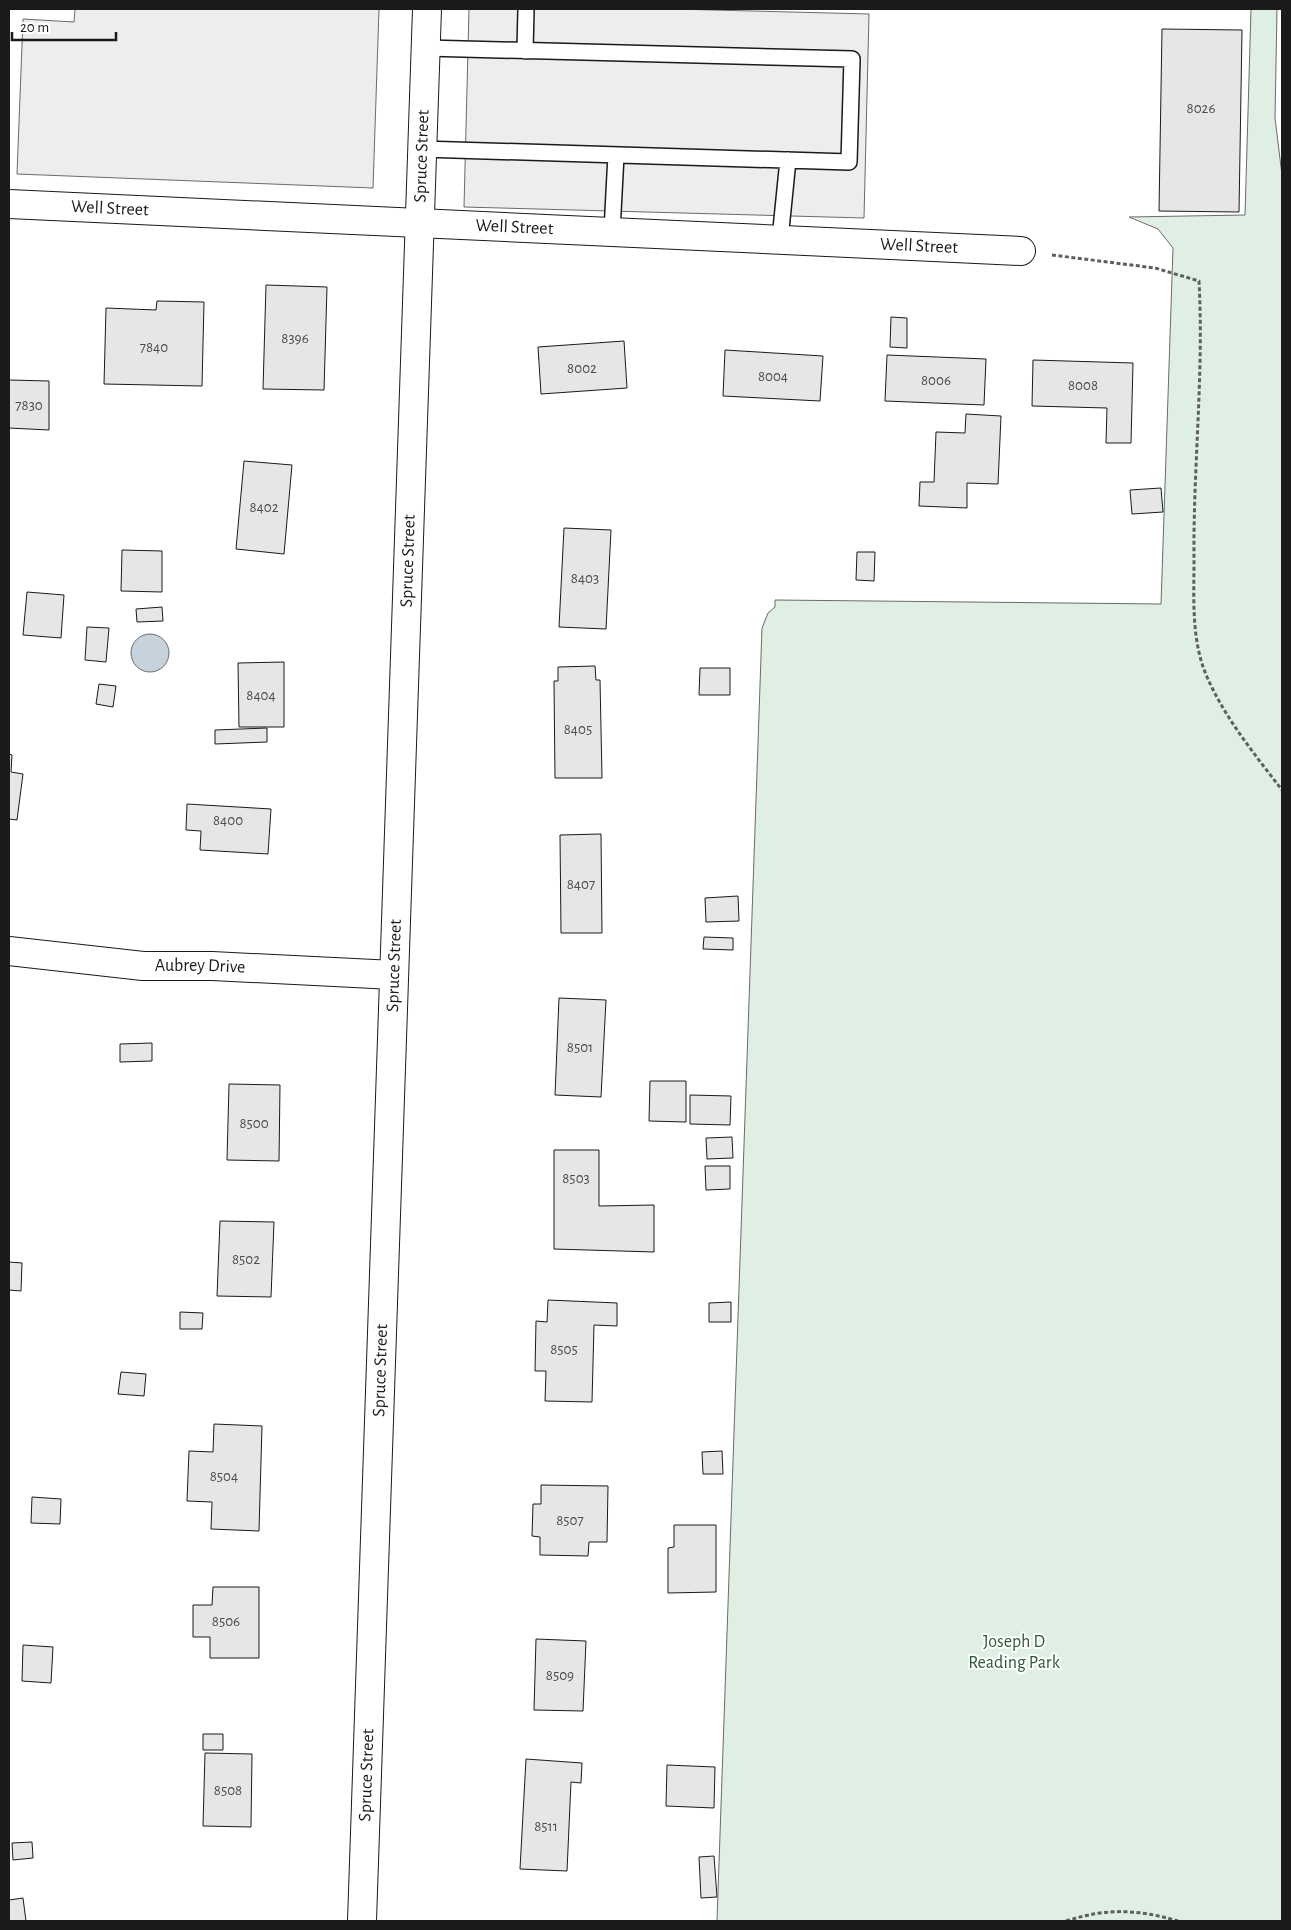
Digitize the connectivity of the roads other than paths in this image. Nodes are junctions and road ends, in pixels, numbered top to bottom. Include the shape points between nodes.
1 (427, 9) edge
2 (526, 9) edge
3 (426, 48) junction
4 (525, 51) junction
5 (422, 149) junction
6 (616, 155) junction
7 (788, 160) junction
8 (9, 204) edge
9 (419, 222) junction
10 (612, 231) junction
11 (780, 239) junction
12 (1022, 251) road end
13 (9, 951) edge
14 (394, 975) junction
15 (362, 1921) edge

1 - 3 street, Spruce Street
2 - 4 lane
3 - 4 lane
3 - 5 street, Spruce Street
4 - 7 lane via 852,59 849,162
5 - 6 lane
5 - 9 street, Spruce Street
6 - 7 lane
6 - 10 lane
7 - 11 lane
8 - 9 street, Well Street
9 - 10 street, Well Street
9 - 14 street, Spruce Street
10 - 11 street, Well Street
11 - 12 street, Well Street
13 - 14 street, Aubrey Drive via 143,966
14 - 15 street, Spruce Street

